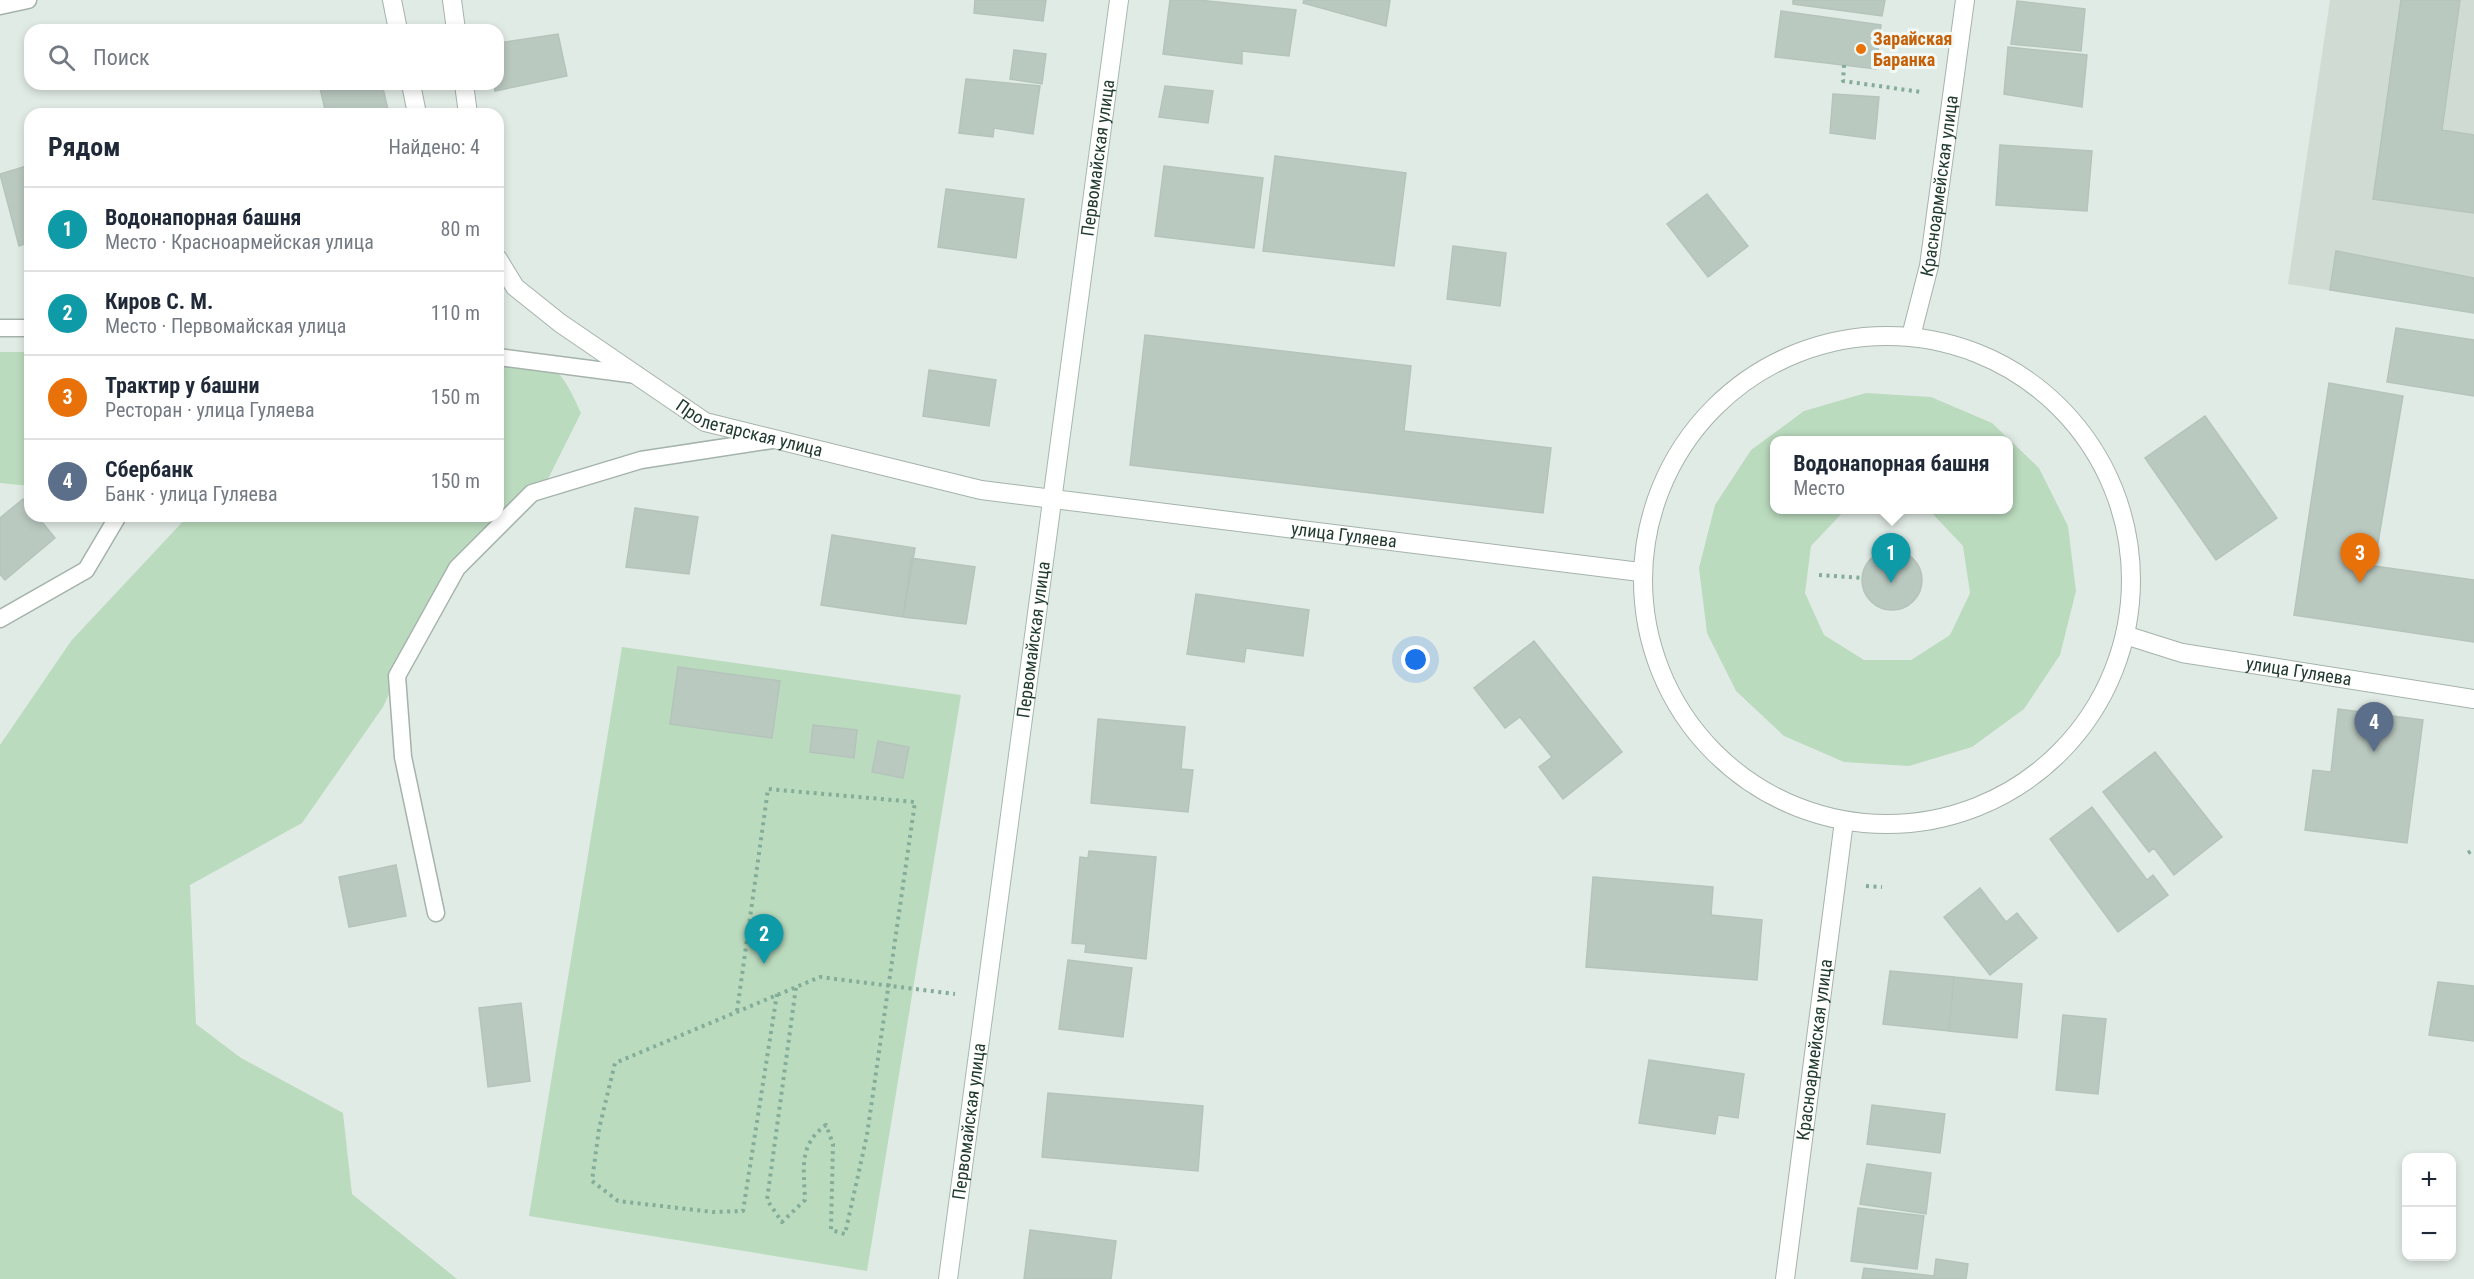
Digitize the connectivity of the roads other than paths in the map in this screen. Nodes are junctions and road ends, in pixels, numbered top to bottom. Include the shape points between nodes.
1 (28, 0) edge
2 (392, 0) edge
3 (452, 0) edge
4 (1119, 0) edge
5 (1965, 0) edge
6 (0, 6) edge
7 (398, 24) edge
8 (455, 24) edge
9 (412, 90) edge
10 (465, 90) edge
11 (416, 108) edge
12 (467, 108) edge
13 (504, 269) edge
14 (0, 328) edge
15 (24, 328) edge
16 (1911, 336) junction
17 (504, 358) edge
18 (639, 376) junction
19 (776, 439) junction
20 (1051, 500) junction
21 (504, 521) edge
22 (114, 522) edge
23 (503, 522) edge
24 (1640, 572) junction
25 (0, 620) edge
26 (2125, 635) junction
27 (2474, 699) edge
28 (1844, 821) junction
29 (436, 913) dead end
30 (948, 1279) edge
31 (1785, 1279) edge

1 - 6 lane
2 - 7 street
3 - 8 street
4 - 20 street, Первомайская улица
5 - 16 street, Красноармейская улица via 1929,266
9 - 11 street
10 - 12 street
13 - 18 street, Пролетарская улица via 515,287 560,323
14 - 15 lane
16 - 24 street via 1880,335 1802,350 1733,389 1680,448 1649,521
16 - 26 street via 1947,342 2012,368 2066,413 2106,470 2129,536 2131,605
17 - 18 lane
18 - 19 street, Пролетарская улица via 705,422
19 - 20 street, Пролетарская улица via 981,490
19 - 21 lane via 641,460 532,493
20 - 24 street, улица Гуляева
20 - 30 street, Первомайская улица
22 - 25 lane via 86,570
23 - 29 lane via 457,568 397,676 403,758
24 - 28 street via 1657,664 1693,730 1747,781 1815,814
26 - 27 street, улица Гуляева via 2182,653
26 - 28 street via 2118,661 2090,717 2049,763 1998,798 1940,819 1878,825
28 - 31 street, Красноармейская улица

